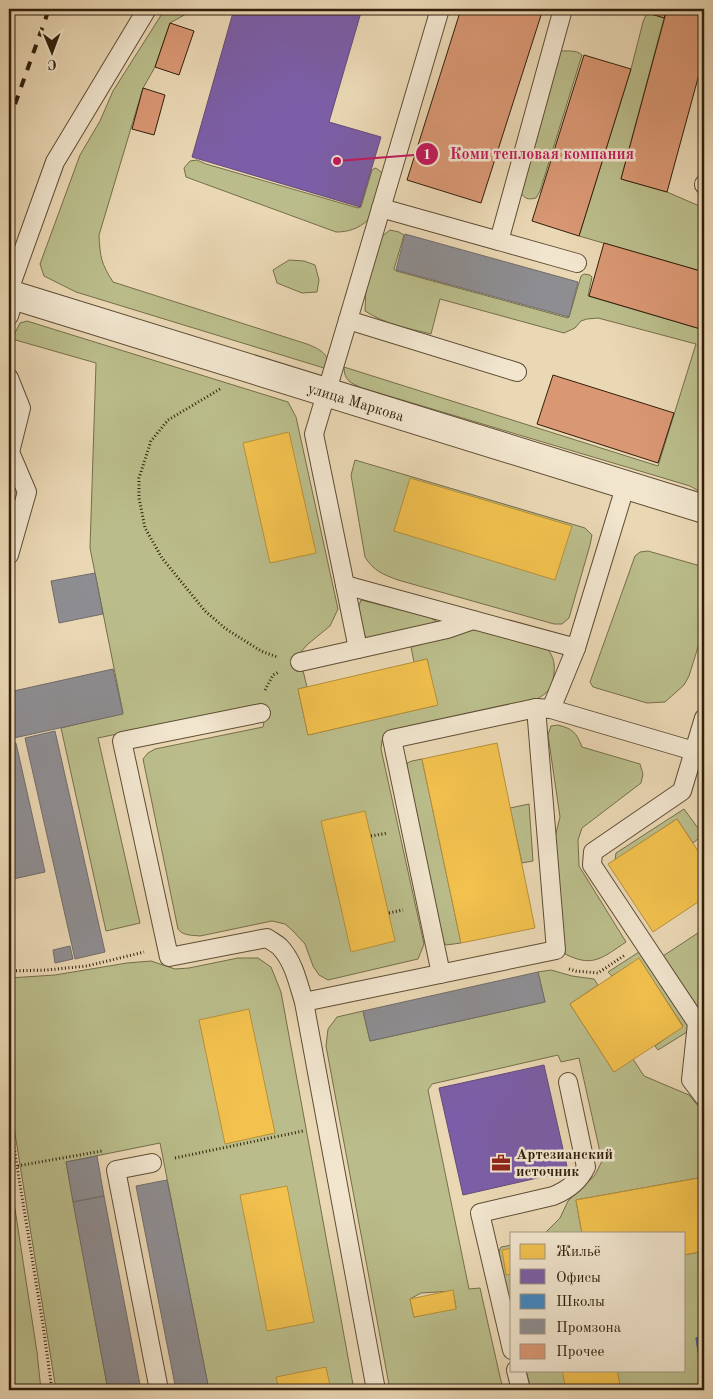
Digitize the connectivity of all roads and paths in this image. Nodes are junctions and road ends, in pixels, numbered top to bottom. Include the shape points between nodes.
1 (147, 9) edge
2 (440, 9) edge
3 (563, 9) edge
4 (381, 208) junction
5 (499, 241) junction
6 (577, 263) dead end
7 (10, 299) edge
8 (348, 320) junction
9 (517, 372) dead end
10 (9, 378) edge
11 (224, 387) dead end
12 (326, 392) junction
13 (626, 484) junction
14 (704, 509) edge
15 (9, 555) edge
16 (345, 585) junction
17 (472, 620) junction
18 (576, 648) junction
19 (358, 649) junction
20 (300, 662) junction
21 (543, 708) junction
22 (261, 713) joint
23 (704, 718) edge
24 (694, 751) junction
25 (644, 943) junction
26 (166, 946) junction
27 (9, 971) edge
28 (598, 973) dead end
29 (441, 974) junction
30 (304, 1002) junction
31 (568, 1082) dead end
32 (704, 1097) edge
33 (9, 1113) edge
34 (327, 1126) junction
35 (152, 1163) joint
36 (17, 1166) junction
37 (116, 1170) junction
38 (510, 1341) edge
39 (516, 1372) edge
40 (52, 1390) edge
41 (159, 1390) edge
42 (376, 1390) edge
43 (521, 1390) edge

1 - 7 lane via 55,162
2 - 4 lane
3 - 5 lane
4 - 5 lane
4 - 8 lane
5 - 6 lane
7 - 12 street, улица Маркова
8 - 9 lane
8 - 12 lane
10 - 15 lane via 21,408 10,452 26,492
11 - 20 path via 168,420 150,441 139,478 145,528 162,558 205,611 261,651
12 - 13 street, улица Маркова
12 - 16 lane via 314,434
13 - 14 street, улица Маркова
13 - 18 lane
16 - 17 lane
16 - 19 lane
17 - 18 lane
17 - 19 lane via 447,629
18 - 21 lane
19 - 20 lane
20 - 22 path via 273,675 264,692
21 - 24 lane
21 - 29 lane via 556,950
21 - 29 lane via 392,739
22 - 26 lane via 122,741
23 - 24 lane
24 - 25 lane via 682,791 593,852 592,864
25 - 28 path
25 - 32 lane via 697,1023 691,1080
26 - 27 path via 87,966
26 - 30 lane via 169,957 267,938 279,946 290,961
29 - 30 lane
30 - 34 lane
31 - 38 lane via 586,1167 582,1176 554,1196 480,1213
33 - 36 path
34 - 35 path
34 - 42 lane
35 - 37 lane
36 - 37 path via 107,1150
36 - 40 path
37 - 41 lane
39 - 43 lane

